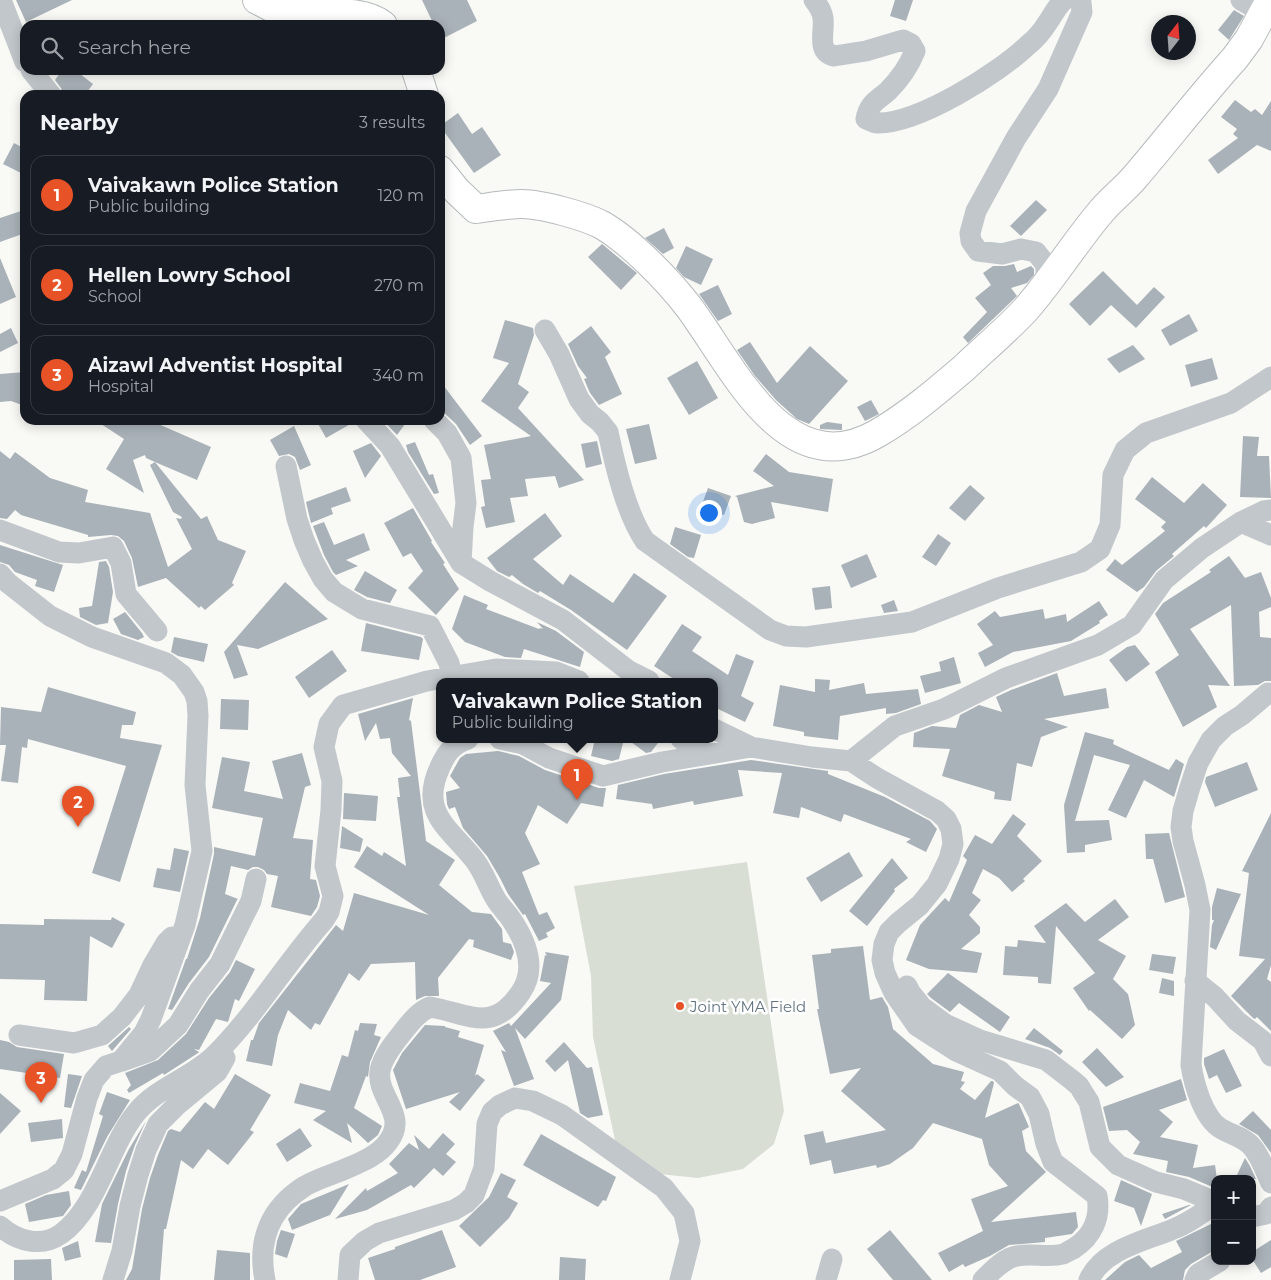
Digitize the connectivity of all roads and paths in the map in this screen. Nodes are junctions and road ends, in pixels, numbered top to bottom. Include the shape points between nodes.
1 (1, 0) edge
2 (257, 0) edge
3 (814, 0) edge
4 (1064, 0) edge
5 (1078, 0) edge
6 (1258, 4) edge
7 (373, 20) edge
8 (20, 49) edge
9 (35, 75) edge
10 (418, 75) edge
11 (47, 90) edge
12 (422, 90) edge
13 (445, 176) edge
14 (1046, 284) junction
15 (545, 330) dead end
16 (1271, 377) edge
17 (371, 425) edge
18 (439, 425) edge
19 (286, 466) dead end
20 (1271, 510) edge
21 (1241, 522) junction
22 (0, 530) edge
23 (1271, 535) edge
24 (461, 563) junction
25 (0, 574) edge
26 (157, 631) dead end
27 (452, 676) junction
28 (444, 678) edge
29 (571, 678) edge
30 (643, 678) edge
31 (436, 680) edge
32 (1268, 693) dead end
33 (718, 732) edge
34 (459, 743) edge
35 (518, 743) edge
36 (687, 743) edge
37 (751, 747) junction
38 (704, 754) junction
39 (851, 761) junction
40 (256, 879) dead end
41 (185, 925) junction
42 (883, 964) junction
43 (1195, 981) junction
44 (241, 1027) junction
45 (19, 1034) dead end
46 (1271, 1056) edge
47 (121, 1061) junction
48 (1271, 1183) edge
49 (0, 1201) edge
50 (1211, 1201) edge
51 (1211, 1206) edge
52 (1271, 1207) edge
53 (1256, 1216) edge
54 (0, 1226) edge
55 (832, 1260) dead end
56 (1213, 1265) edge
57 (113, 1280) edge
58 (265, 1280) edge
59 (348, 1280) edge
60 (680, 1280) edge
61 (826, 1280) edge
62 (983, 1280) edge
63 (1089, 1280) edge
64 (1195, 1280) edge

1 - 8 street
2 - 7 highway via 278,10 340,13
3 - 4 street via 823,18 823,48 830,55 866,51 903,40 915,51 898,80 867,110 866,119 875,123 930,109 992,73 1030,44
5 - 14 street via 1082,3 1082,12 1048,89 982,197 970,234 978,251 1002,254 1021,249 1036,252 1046,265
6 - 14 highway via 1249,39 1235,58 1101,212
9 - 11 street
10 - 12 highway
13 - 14 highway via 476,209 524,204 566,212 601,224 632,247 666,281 687,305 738,382 770,417 790,434 829,447 850,445 884,429 912,410 994,341
15 - 16 street via 584,407 608,432 631,513 645,541 770,630 786,636 806,637 912,622 998,588 1081,562 1100,548 1110,525 1113,475 1125,450 1146,433 1231,403
17 - 24 street via 390,446
18 - 24 street via 461,458 466,503
19 - 27 street via 297,519 323,579 334,592 362,609 430,626
20 - 21 street
21 - 23 street
21 - 39 street via 1202,548 1164,580 1132,626 1098,645 1006,678 944,709 895,726
22 - 26 street via 68,554 113,548 121,563 126,594
24 - 30 street via 563,620 629,671
25 - 41 street via 50,616 92,637 166,663 182,675 194,692 198,716 195,785 202,851
27 - 28 street
27 - 29 street via 496,669 556,672
31 - 44 street via 350,702 343,705 329,724 324,747 332,781 325,866 332,904 324,920
32 - 43 street via 1211,740 1198,763 1183,811 1183,841 1200,910
33 - 37 street
34 - 58 street via 449,750 433,781 433,800 438,816 472,856 527,947 530,960 523,989 514,1003 494,1017 482,1019 430,1008 419,1014 393,1044 380,1070 381,1083 396,1119 394,1132 376,1154 306,1186 270,1220 262,1262
35 - 38 street via 549,758 603,776
36 - 38 street
37 - 38 street
37 - 39 street
39 - 42 street via 937,811 951,829 953,844 937,884 920,906 889,932 884,944
40 - 47 street via 251,900 220,964 178,1025 150,1051
41 - 45 street via 166,943 139,995 102,1035 74,1043
41 - 47 street via 151,1019
42 - 50 street via 896,966 915,1000 945,1024 980,1040 1046,1060 1072,1080 1089,1102 1100,1147 1118,1165
42 - 62 street via 894,992 917,1026 956,1051 1000,1071 1030,1097 1039,1114 1053,1162 1097,1196 1097,1218 1081,1244 1064,1254 1016,1256 994,1268
43 - 46 street via 1263,1041
43 - 48 street via 1191,1065 1202,1104 1219,1128 1239,1136 1253,1147
44 - 54 street via 214,1056 137,1112 122,1134 84,1211 60,1235 46,1242 26,1242
44 - 57 street via 216,1072 158,1124 138,1175
47 - 49 street via 106,1066 94,1080 72,1154 64,1170 53,1179
51 - 63 street via 1186,1223 1130,1245 1096,1269
52 - 53 street via 1266,1214
55 - 61 street
56 - 64 street via 1198,1274
59 - 60 street via 350,1255 365,1241 454,1210 474,1195 484,1168 487,1124 492,1112 500,1104 515,1098 533,1101 562,1115 664,1188 684,1213 690,1241

